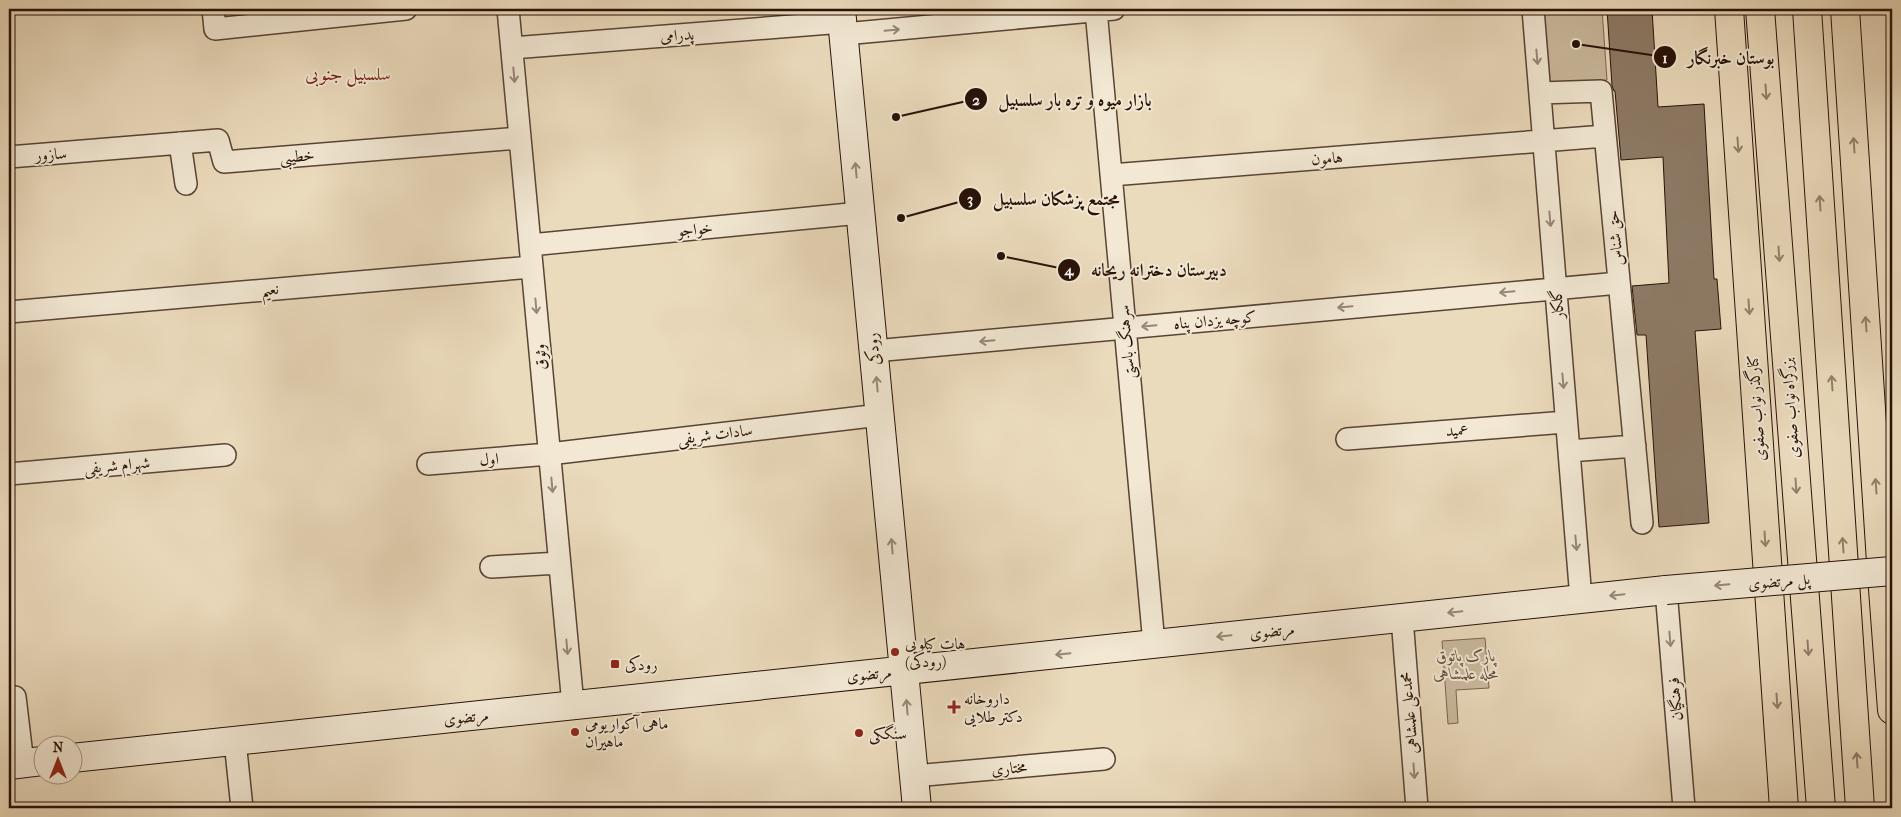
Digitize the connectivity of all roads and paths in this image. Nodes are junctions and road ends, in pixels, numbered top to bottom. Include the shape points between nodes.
1 (213, 9) edge
2 (406, 9) edge
3 (508, 9) edge
4 (1533, 9) edge
5 (1729, 9) edge
6 (1760, 9) edge
7 (1807, 9) edge
8 (1845, 9) edge
9 (1105, 10) edge
10 (842, 22) edge
11 (512, 48) junction
12 (1540, 94) junction
13 (1605, 136) junction
14 (520, 138) junction
15 (1544, 141) junction
16 (180, 143) junction
17 (92, 151) joint
18 (9, 157) edge
19 (1111, 175) junction
20 (186, 184) dead end
21 (860, 213) junction
22 (530, 245) junction
23 (532, 267) junction
24 (1619, 283) junction
25 (1556, 288) junction
26 (9, 312) edge
27 (1125, 328) junction
28 (874, 351) junction
29 (880, 414) junction
30 (1566, 422) junction
31 (1347, 438) dead end
32 (1635, 446) junction
33 (1569, 451) junction
34 (549, 454) junction
35 (224, 455) dead end
36 (428, 464) dead end
37 (9, 474) edge
38 (1642, 523) dead end
39 (559, 563) junction
40 (491, 567) dead end
41 (1892, 571) edge
42 (1666, 590) junction
43 (1580, 599) junction
44 (1402, 618) junction
45 (1154, 644) junction
46 (904, 670) junction
47 (15, 698) dead end
48 (572, 705) junction
49 (1892, 710) edge
50 (235, 741) junction
51 (82, 757) edge
52 (1104, 759) dead end
53 (25, 763) edge
54 (914, 776) junction
55 (242, 808) edge
56 (917, 808) edge
57 (1417, 808) edge
58 (1684, 808) edge
59 (1784, 808) edge
60 (1820, 808) edge
61 (1860, 808) edge

1 - 2 street via 215,28
3 - 11 street, وثوق
4 -> 12 street, گلکار
5 -> 59 main road, کنارگذر نواب صفوی
6 -> 60 main road, بزرگراه نواب صفوی
61 -> 7 main road
49 -> 8 main road
10 -> 9 street, پدرامی
9 - 19 street, سرهنگ باستی
10 - 11 street, پدرامی
21 -> 10 street, رودکی
11 -> 14 street, وثوق
12 - 13 street, حق شناس via 1601,91
12 - 15 street, گلکار
13 - 15 street, هامون
13 - 24 street, حق شناس
14 - 16 street, خطیبی via 224,162 218,140
14 - 22 street, وثوق
15 - 19 street, هامون
15 -> 25 street, گلکار
16 - 17 street, خطیبی
16 - 20 street
17 - 18 street, سازور
19 - 27 street, سرهنگ باستی
21 - 22 street, خواجو
21 - 28 street, رودکی
22 - 23 street, وثوق
23 - 26 street, نعیم
23 -> 34 street, وثوق
24 - 25 street, کوچه یزدان پناه
24 - 32 street, حق شناس
25 -> 27 street, کوچه یزدان پناه
25 -> 30 street, گلکار
27 -> 28 street, کوچه یزدان پناه
27 - 45 street, سرهنگ باستی
29 -> 28 street, رودکی
29 - 34 street, سادات شریفی
46 -> 29 street, رودکی
30 - 31 street, عمید
30 - 33 street, گلکار
32 - 33 street
32 - 38 street, حق شناس
33 -> 43 street, گلکار
34 - 36 street, اول
34 -> 39 street, وثوق
35 - 37 street, شهرام شریفی
39 - 40 street
39 -> 48 street, وثوق
41 -> 42 street, پل مرتضوی, bridge
42 -> 43 street, مرتضوی
42 -> 58 street, فرهنگیان
43 -> 44 street, مرتضوی
44 -> 45 street, مرتضوی
44 -> 57 street, محمدعلی علمشاهی
45 -> 46 street, مرتضوی
46 - 48 street, مرتضوی
54 -> 46 street, رودکی
47 - 53 street
48 - 50 street, مرتضوی
50 - 51 street, مرتضوی
50 - 55 street
52 - 54 street, مختاری
54 - 56 street, رودکی

